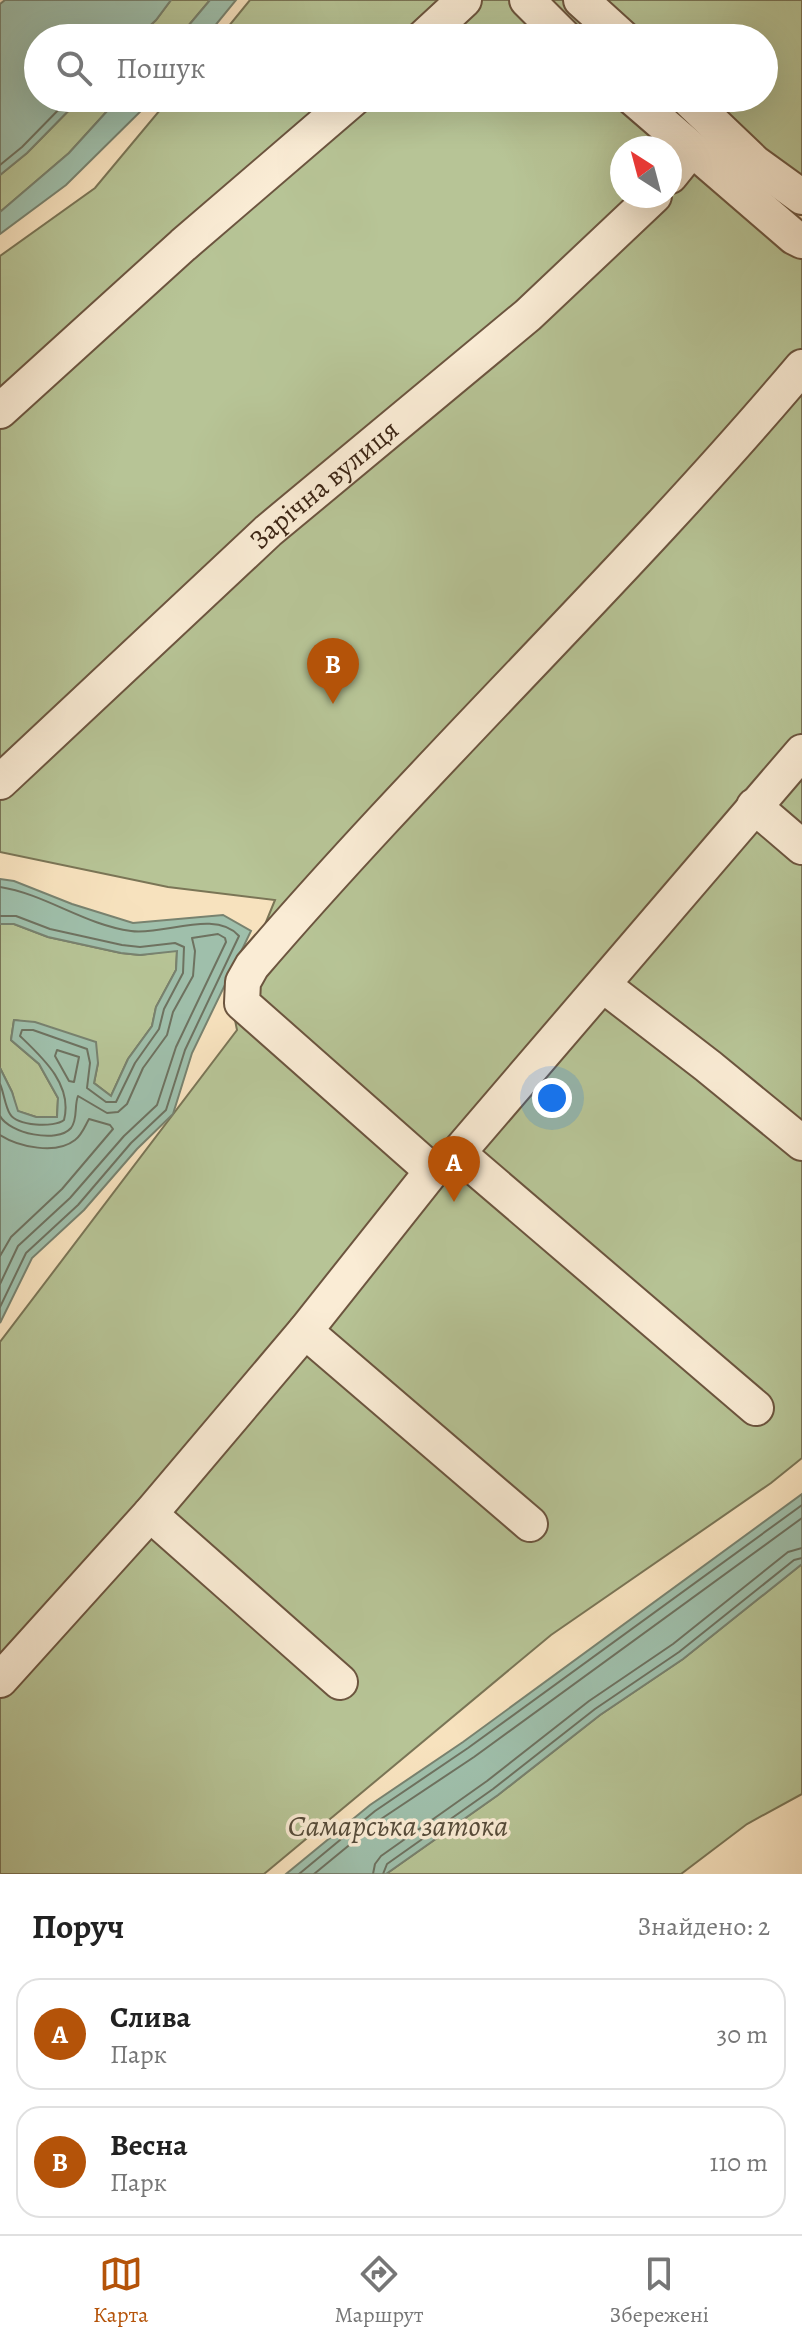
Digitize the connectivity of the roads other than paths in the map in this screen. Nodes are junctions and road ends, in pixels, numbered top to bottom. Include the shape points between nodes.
1 (464, 0) edge
2 (527, 0) edge
3 (581, 0) edge
4 (438, 24) edge
5 (551, 24) edge
6 (608, 24) edge
7 (338, 112) edge
8 (649, 112) edge
9 (702, 112) edge
10 (691, 150) junction
11 (682, 161) edge
12 (802, 197) edge
13 (641, 208) edge
14 (802, 241) edge
15 (802, 367) edge
16 (0, 411) edge
17 (802, 752) edge
18 (0, 782) edge
19 (754, 806) junction
20 (802, 847) edge
21 (603, 985) junction
22 (802, 1143) edge
23 (445, 1162) junction
24 (305, 1331) junction
25 (756, 1408) dead end
26 (150, 1514) junction
27 (530, 1524) dead end
28 (0, 1680) edge
29 (340, 1682) dead end

1 - 4 street
2 - 5 street
3 - 6 street
7 - 16 street
8 - 10 street
9 - 12 street via 755,163
10 - 11 street
10 - 14 street
13 - 18 street, Зарічна вулиця via 528,315 268,531
15 - 23 street via 674,512 337,867 243,982 242,1003
17 - 19 street
19 - 20 street
19 - 21 street
21 - 22 street
21 - 23 street
23 - 24 street
23 - 25 street
24 - 26 street
24 - 27 street
26 - 28 street
26 - 29 street

